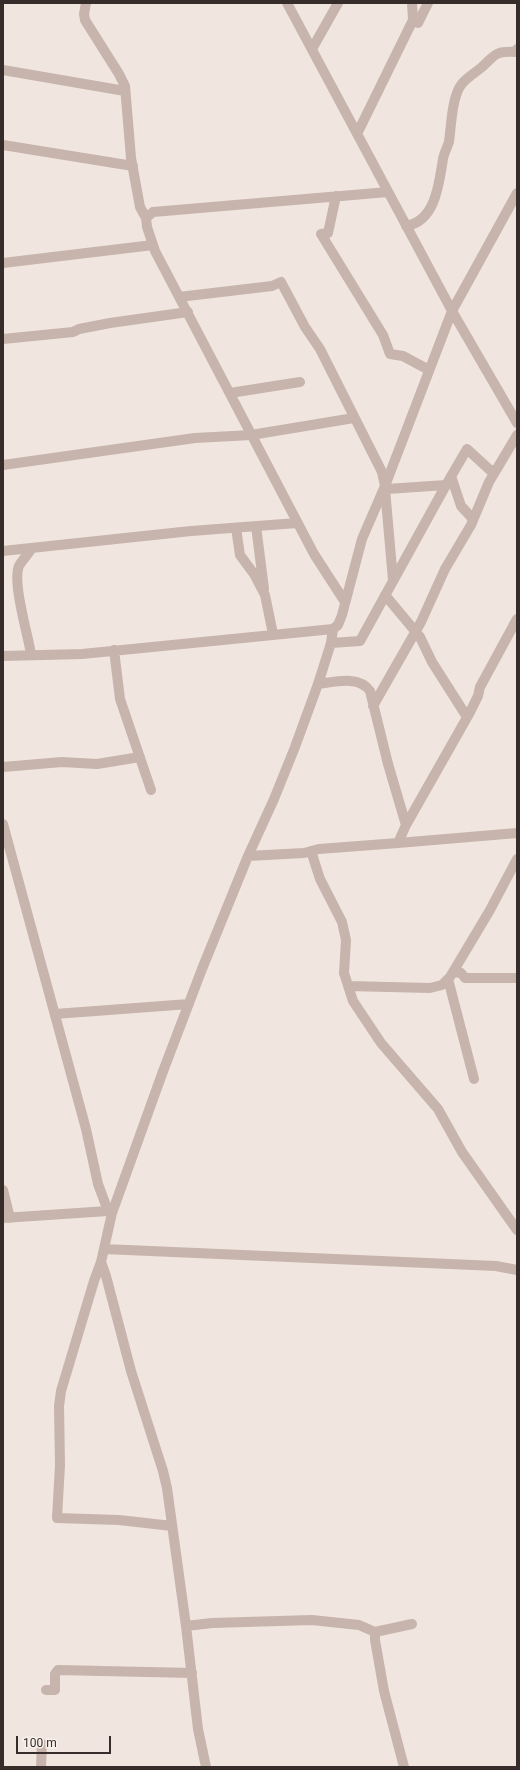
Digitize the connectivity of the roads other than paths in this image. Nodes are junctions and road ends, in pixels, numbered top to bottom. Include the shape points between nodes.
1 (86, 3) edge
2 (287, 3) edge
3 (338, 3) edge
4 (412, 3) edge
5 (428, 3) edge
6 (413, 20) junction
7 (312, 49) junction
8 (517, 49) edge
9 (3, 70) edge
10 (125, 91) junction
11 (357, 134) junction
12 (3, 145) edge
13 (133, 166) junction
14 (388, 192) junction
15 (517, 193) edge
16 (336, 196) junction
17 (146, 218) junction
18 (406, 226) junction
19 (153, 245) junction
20 (3, 263) edge
21 (179, 296) junction
22 (452, 311) junction
23 (188, 312) junction
24 (3, 339) edge
25 (429, 370) junction
26 (300, 382) dead end
27 (230, 393) junction
28 (354, 418) junction
29 (517, 423) edge
30 (251, 435) junction
31 (517, 435) edge
32 (3, 465) edge
33 (496, 469) junction
34 (449, 481) junction
35 (385, 486) junction
36 (473, 519) junction
37 (298, 523) junction
38 (256, 526) junction
39 (236, 528) junction
40 (31, 549) junction
41 (3, 551) edge
42 (393, 580) junction
43 (265, 595) junction
44 (385, 595) junction
45 (345, 602) junction
46 (517, 619) edge
47 (333, 629) junction
48 (415, 632) junction
49 (273, 634) junction
50 (331, 643) junction
51 (114, 650) junction
52 (31, 654) junction
53 (3, 656) edge
54 (318, 684) junction
55 (373, 706) junction
56 (467, 717) junction
57 (140, 757) junction
58 (3, 767) edge
59 (151, 790) dead end
60 (3, 824) edge
61 (406, 825) junction
62 (517, 833) edge
63 (398, 842) junction
64 (311, 851) junction
65 (248, 856) junction
66 (517, 859) edge
67 (451, 975) junction
68 (517, 978) edge
69 (348, 986) junction
70 (190, 1004) junction
71 (55, 1014) junction
72 (474, 1079) dead end
73 (3, 1190) edge
74 (110, 1212) junction
75 (6, 1218) edge
76 (517, 1230) edge
77 (104, 1249) junction
78 (101, 1262) junction
79 (517, 1270) edge
80 (108, 1284) junction
81 (92, 1286) junction
82 (172, 1526) junction
83 (412, 1624) dead end
84 (186, 1626) junction
85 (375, 1632) junction
86 (192, 1673) junction
87 (46, 1690) dead end
88 (42, 1744) dead end
89 (41, 1767) edge
90 (206, 1767) edge
91 (404, 1767) edge

1 - 10 street via 85,20 119,74
2 - 7 street
3 - 7 street
4 - 6 street
5 - 6 street via 418,23
6 - 11 street
7 - 11 street
8 - 18 street via 516,52 494,54 460,86 452,112 440,182 430,211 416,225
9 - 10 street
10 - 13 street
11 - 14 street
12 - 13 street
13 - 17 street via 140,207
14 - 16 street
14 - 18 street
15 - 22 street
16 - 17 street via 153,212
16 - 25 street via 328,233 321,234 383,335 390,354 403,356
17 - 19 street
18 - 22 street
19 - 20 street
19 - 21 street
21 - 23 street
21 - 28 street via 272,286 281,282 320,349
22 - 25 street
22 - 29 street
23 - 24 street via 110,323 73,332
23 - 27 street
25 - 35 street
26 - 27 street
27 - 30 street
28 - 30 street
28 - 35 street via 382,472
30 - 32 street via 195,438
30 - 37 street
31 - 33 street
33 - 34 street via 491,471 467,449
33 - 36 street
34 - 35 street via 387,489
34 - 36 street via 461,506
34 - 42 street
35 - 42 street
35 - 45 street via 362,539
36 - 48 street
37 - 38 street
37 - 45 street via 314,554
38 - 39 street
38 - 43 street
39 - 40 street
39 - 43 street via 240,555
40 - 41 street
40 - 52 street via 19,566 16,579
42 - 44 street
43 - 49 street
44 - 48 street
44 - 50 street via 360,641
45 - 47 street via 338,625
46 - 56 street via 480,687
47 - 49 street
47 - 50 street
48 - 55 street
48 - 56 street
49 - 51 street
50 - 54 street
51 - 52 street via 82,654
51 - 57 street via 120,699
52 - 53 street
54 - 55 street via 362,682 370,691
54 - 65 street via 280,784
55 - 61 street
56 - 61 street
57 - 58 street via 97,764 62,762
57 - 59 street
60 - 71 street
61 - 63 street
62 - 63 street
63 - 64 street
64 - 65 street
64 - 69 street via 320,879 342,922 346,940 344,973
65 - 70 street
66 - 67 street
67 - 68 street via 461,973 465,978
67 - 69 street via 442,985 430,988
67 - 72 street
69 - 76 street via 353,1001 381,1043 438,1109 462,1152
70 - 71 street
70 - 74 street
71 - 74 street via 86,1128 98,1184
73 - 75 street
74 - 75 street
74 - 77 street
77 - 78 street
77 - 79 street via 496,1266
78 - 80 street
78 - 81 street
80 - 81 street via 101,1280
80 - 82 street via 131,1371 163,1471
81 - 82 street via 61,1391 57,1518 119,1520
82 - 84 street
83 - 85 street
84 - 85 street via 312,1620 359,1625
84 - 86 street
85 - 91 street via 384,1691
86 - 87 street via 58,1670 55,1674 55,1690
86 - 90 street via 198,1729
88 - 89 street

